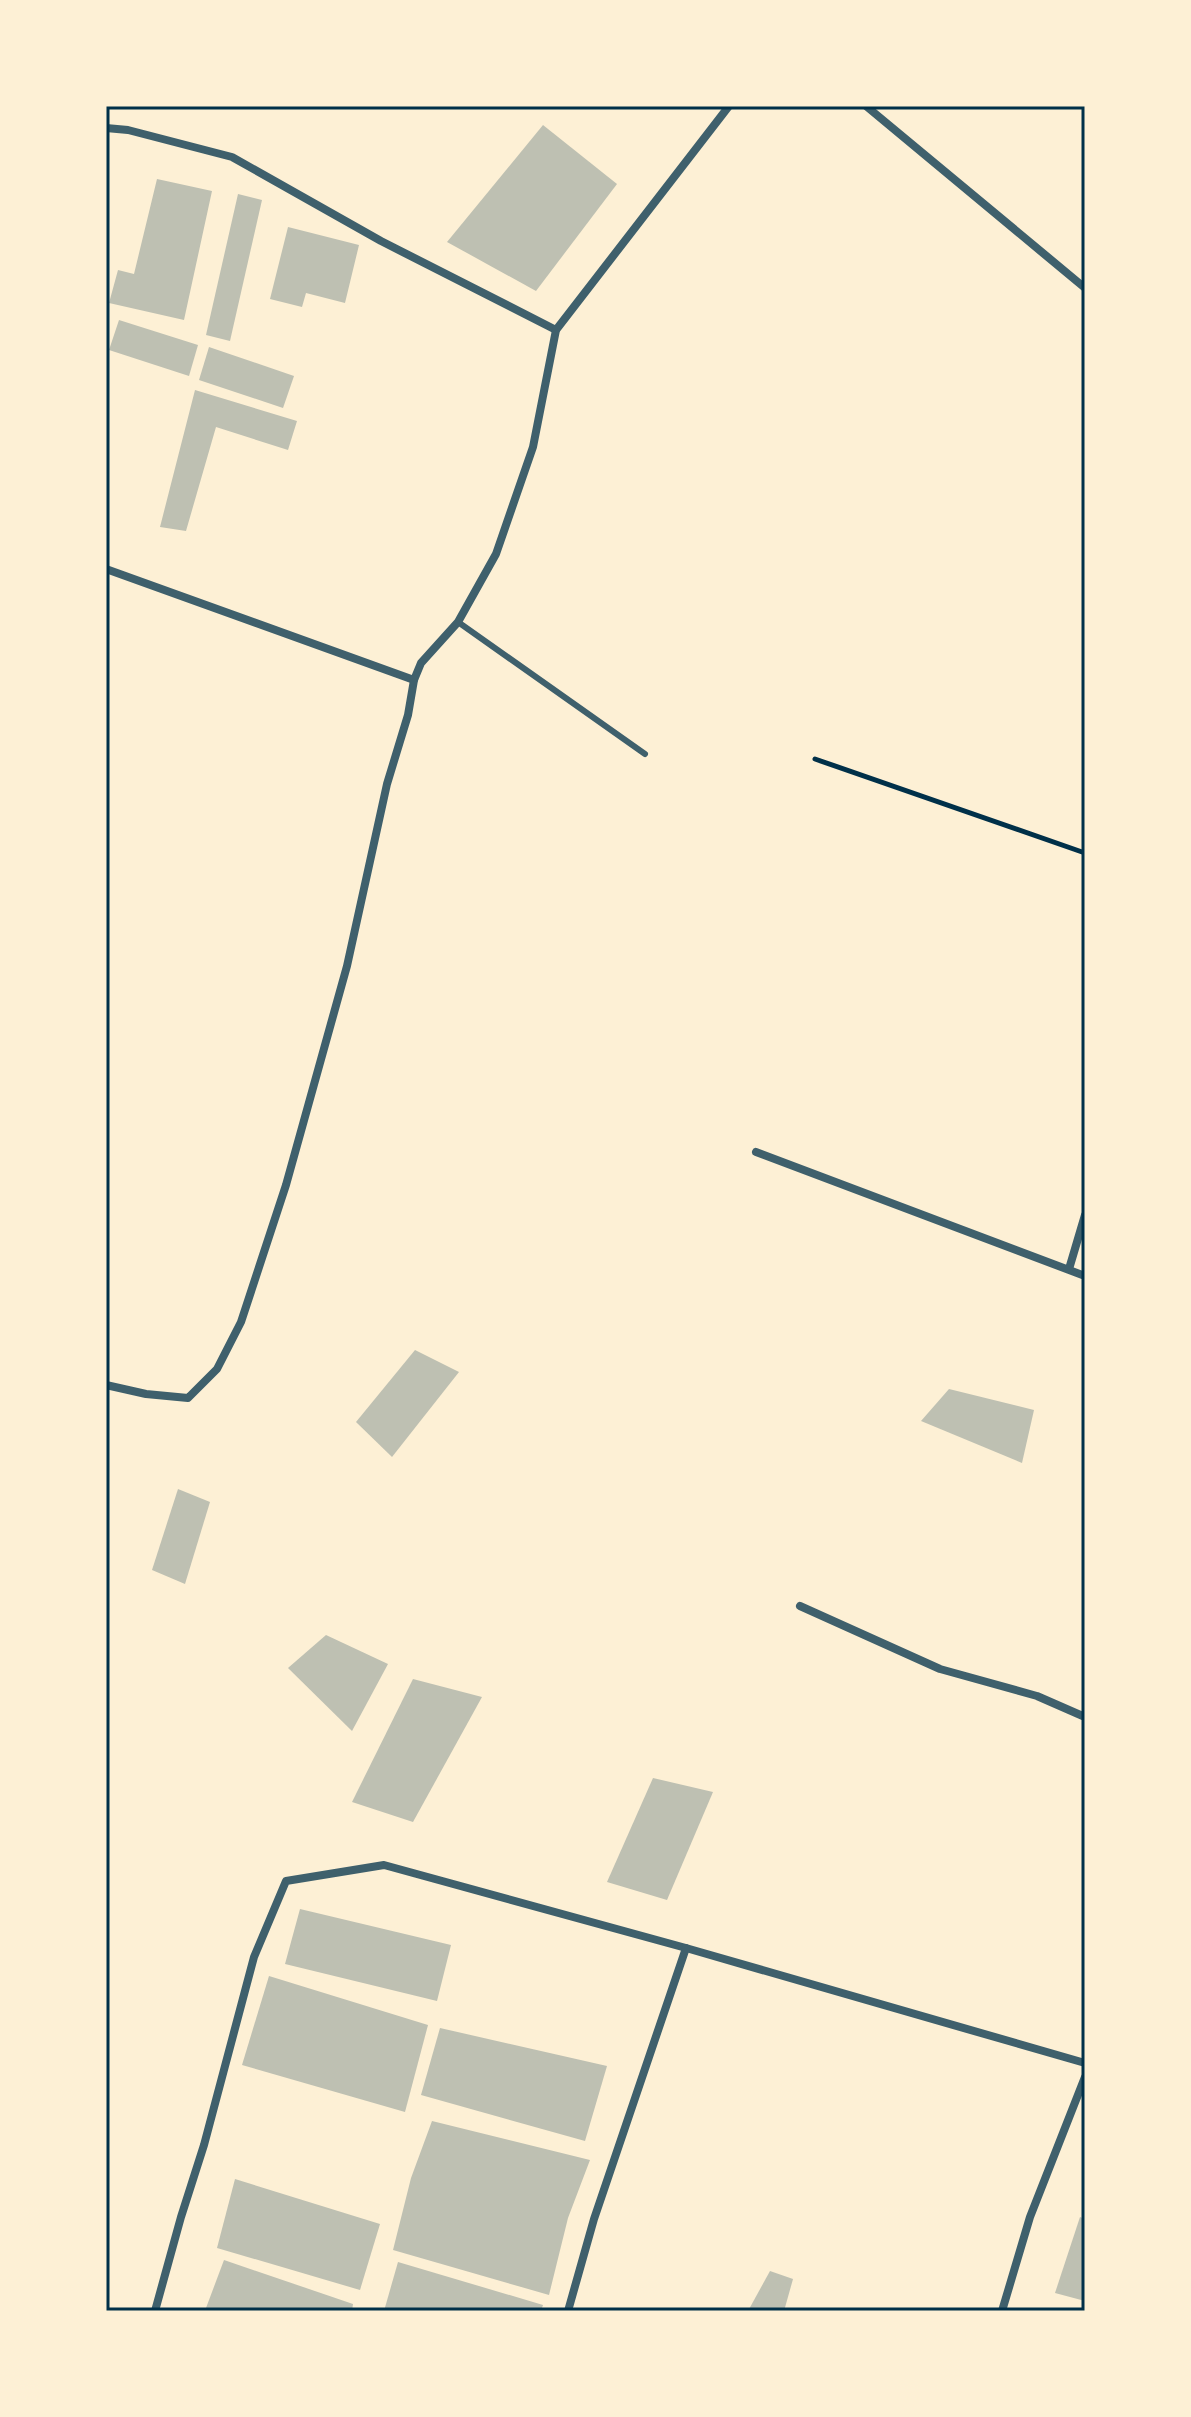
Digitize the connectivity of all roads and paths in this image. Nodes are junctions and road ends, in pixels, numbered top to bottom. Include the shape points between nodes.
1 (729, 106) edge
2 (866, 106) edge
3 (106, 128) edge
4 (1085, 288) edge
5 (556, 330) junction
6 (106, 569) edge
7 (458, 622) junction
8 (414, 680) junction
9 (645, 754) dead end
10 (815, 759) dead end
11 (1085, 853) edge
12 (756, 1152) dead end
13 (1085, 1215) edge
14 (1069, 1269) junction
15 (1085, 1276) edge
16 (106, 1385) edge
17 (800, 1606) dead end
18 (1085, 1717) edge
19 (686, 1948) junction
20 (1085, 2063) edge
21 (1085, 2077) edge
22 (155, 2311) edge
23 (568, 2311) edge
24 (1002, 2311) edge

1 - 5 street
2 - 4 street
3 - 5 street via 232,157
5 - 7 street via 533,447 515,504 496,554
6 - 8 street
7 - 8 street via 421,663
7 - 9 lane
8 - 16 street via 347,966 286,1185 241,1322 217,1369 188,1398
10 - 11 path
12 - 14 street
13 - 14 street
14 - 15 street
17 - 18 street via 940,1669 1037,1696
19 - 20 street
19 - 22 street via 384,1865 286,1881 254,1957
19 - 23 street
21 - 24 street via 1030,2217

